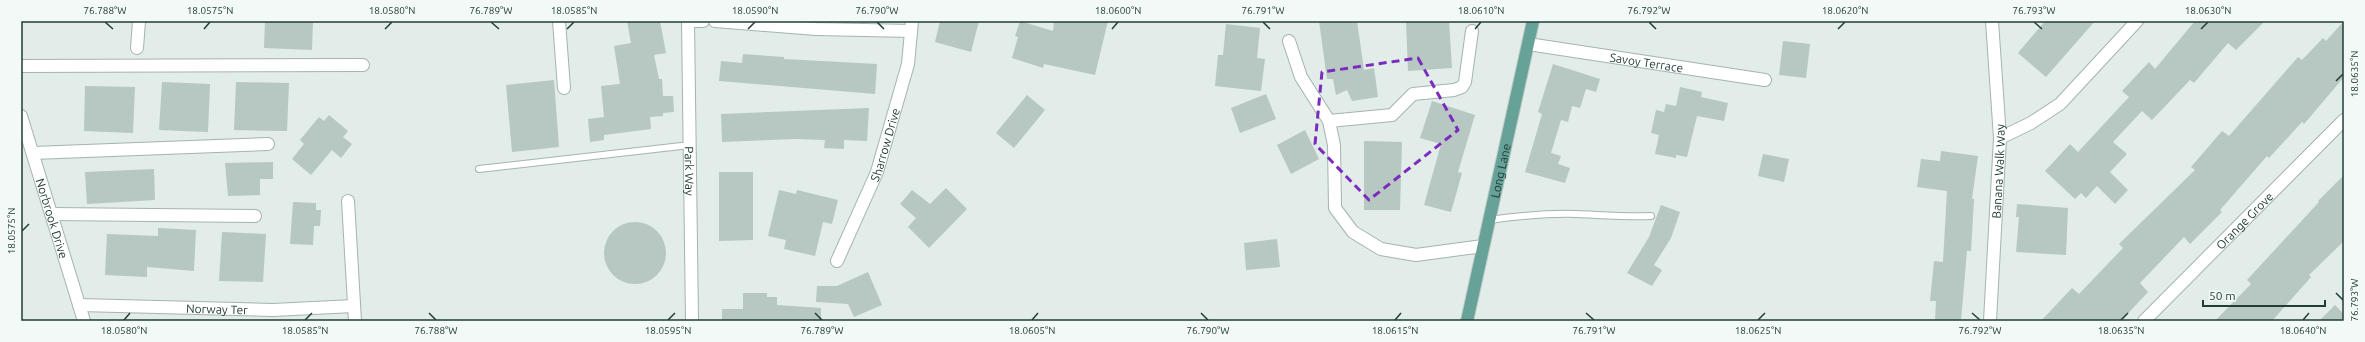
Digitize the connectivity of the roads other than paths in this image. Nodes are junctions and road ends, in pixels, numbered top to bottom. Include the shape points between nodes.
1 (139, 21) edge
2 (559, 21) edge
3 (688, 21) edge
4 (703, 21) edge
5 (715, 21) edge
6 (1533, 21) edge
7 (1992, 21) edge
8 (2137, 21) edge
9 (912, 26) edge
10 (1472, 31) dead end
11 (1289, 41) dead end
12 (1528, 44) junction
13 (137, 48) dead end
14 (364, 65) dead end
15 (21, 66) edge
16 (1765, 80) dead end
17 (564, 88) dead end
18 (21, 116) edge
19 (2344, 120) edge
20 (1329, 121) junction
21 (2000, 138) junction
22 (268, 144) dead end
23 (690, 146) junction
24 (33, 153) junction
25 (479, 169) dead end
26 (348, 201) dead end
27 (51, 214) junction
28 (255, 216) dead end
29 (1651, 216) dead end
30 (1489, 220) junction
31 (1484, 246) junction
32 (837, 261) dead end
33 (80, 305) junction
34 (354, 306) junction
35 (84, 321) edge
36 (355, 321) edge
37 (692, 321) edge
38 (1467, 321) edge
39 (1990, 321) edge
40 (2144, 321) edge

1 - 13 street
2 - 17 street
3 - 4 street
3 - 23 street, Park Way
5 - 9 street via 816,29
6 - 12 main road, Long Lane
7 - 21 street, Banana Walk Way
8 - 21 street via 2060,104 2031,123
9 - 32 street, Sharrow Drive via 908,64 877,172
10 - 20 street via 1465,82 1462,86 1454,90 1413,94 1392,115
11 - 20 street via 1301,77
12 - 16 street, Savoy Terrace
12 - 30 main road, Long Lane
14 - 15 street
18 - 24 street, Norbrook Drive
19 - 40 street, Orange Grove
20 - 31 street via 1334,144 1336,208 1353,232 1381,249 1416,255
21 - 39 street, Banana Walk Way
22 - 24 street
23 - 25 lane
23 - 37 street, Park Way
24 - 27 street, Norbrook Drive
26 - 34 street
27 - 28 street
27 - 33 street, Norbrook Drive
29 - 30 lane via 1524,215
30 - 31 main road, Long Lane
31 - 38 main road, Long Lane
33 - 34 street, Norway Ter via 273,310
33 - 35 street, Norbrook Drive
34 - 36 street

